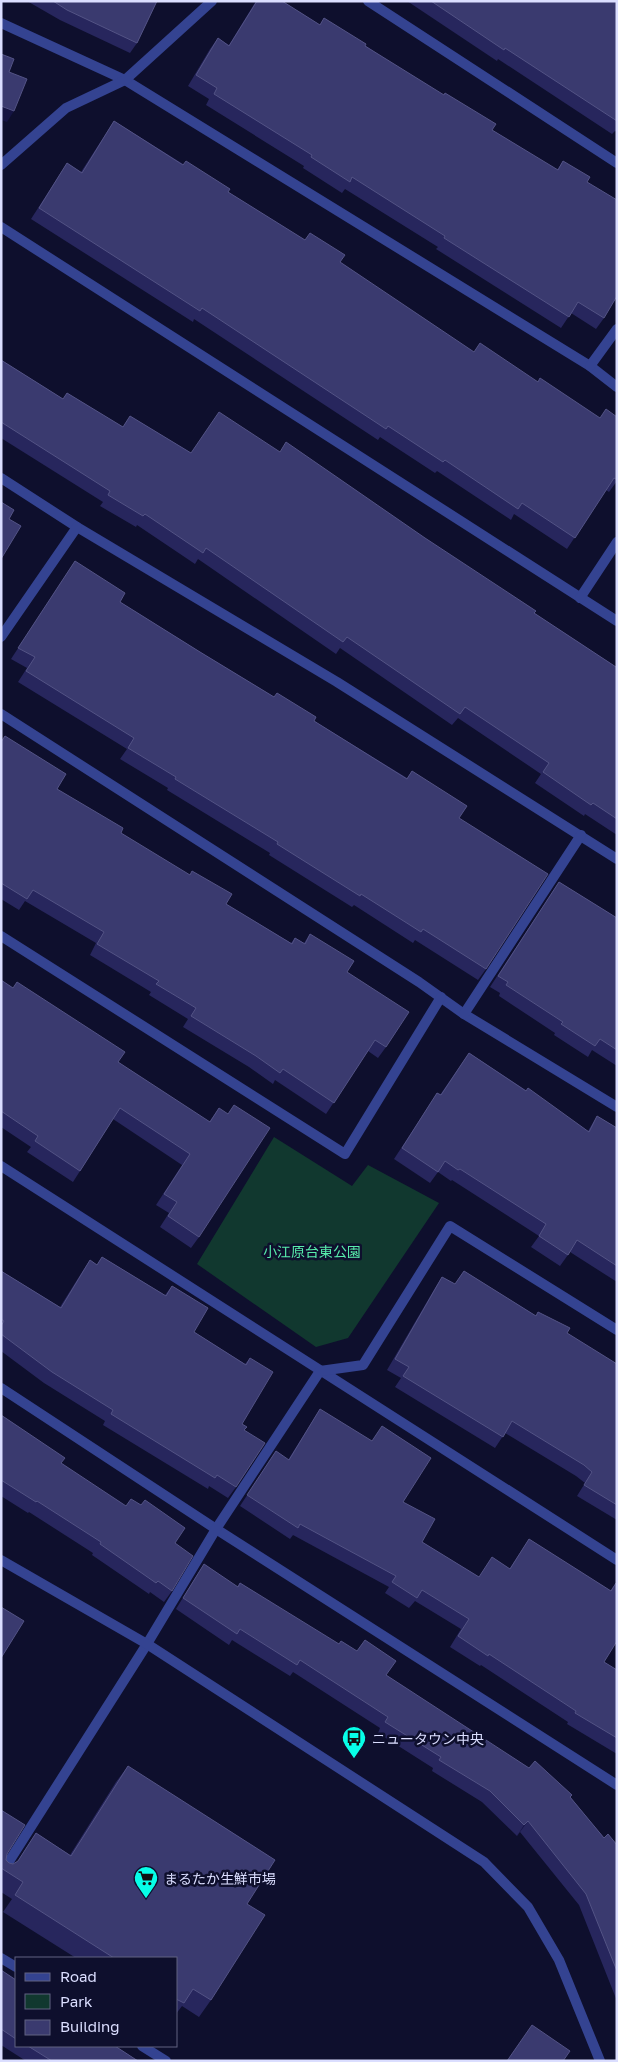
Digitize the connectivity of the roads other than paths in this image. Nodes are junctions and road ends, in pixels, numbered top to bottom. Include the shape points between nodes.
1 (212, 1) edge
2 (368, 1) edge
3 (1, 23) edge
4 (125, 80) junction
5 (617, 163) edge
6 (1, 165) edge
7 (1, 227) edge
8 (617, 329) edge
9 (590, 366) junction
10 (617, 386) edge
11 (1, 478) edge
12 (76, 527) junction
13 (617, 542) edge
14 (580, 598) junction
15 (617, 621) edge
16 (1, 637) edge
17 (1, 714) edge
18 (581, 835) junction
19 (617, 859) edge
20 (1, 936) edge
21 (441, 997) junction
22 (464, 1014) junction
23 (617, 1107) edge
24 (1, 1166) edge
25 (617, 1330) edge
26 (320, 1371) junction
27 (1, 1388) edge
28 (216, 1529) junction
29 (1, 1560) edge
30 (617, 1560) edge
31 (147, 1644) junction
32 (617, 1785) edge
33 (1, 1874) edge
34 (1, 1958) edge
35 (15, 1966) edge
36 (144, 2047) edge
37 (166, 2061) edge
38 (600, 2061) edge

1 - 4 street
2 - 5 street
3 - 4 street
4 - 6 street via 66,108
4 - 9 street
7 - 14 street
8 - 9 street
9 - 10 street
11 - 12 street
12 - 16 street
12 - 18 street via 337,682
13 - 14 street
14 - 15 street
17 - 21 street
18 - 19 street
18 - 22 street
20 - 21 street via 345,1154
21 - 22 street
22 - 23 street
24 - 26 street
25 - 26 street via 450,1226 363,1365
26 - 28 street
26 - 30 street
27 - 28 street
28 - 31 street
28 - 32 street
29 - 31 street
31 - 33 street
31 - 38 street via 484,1862 528,1907 558,1960
34 - 35 street
36 - 37 street

